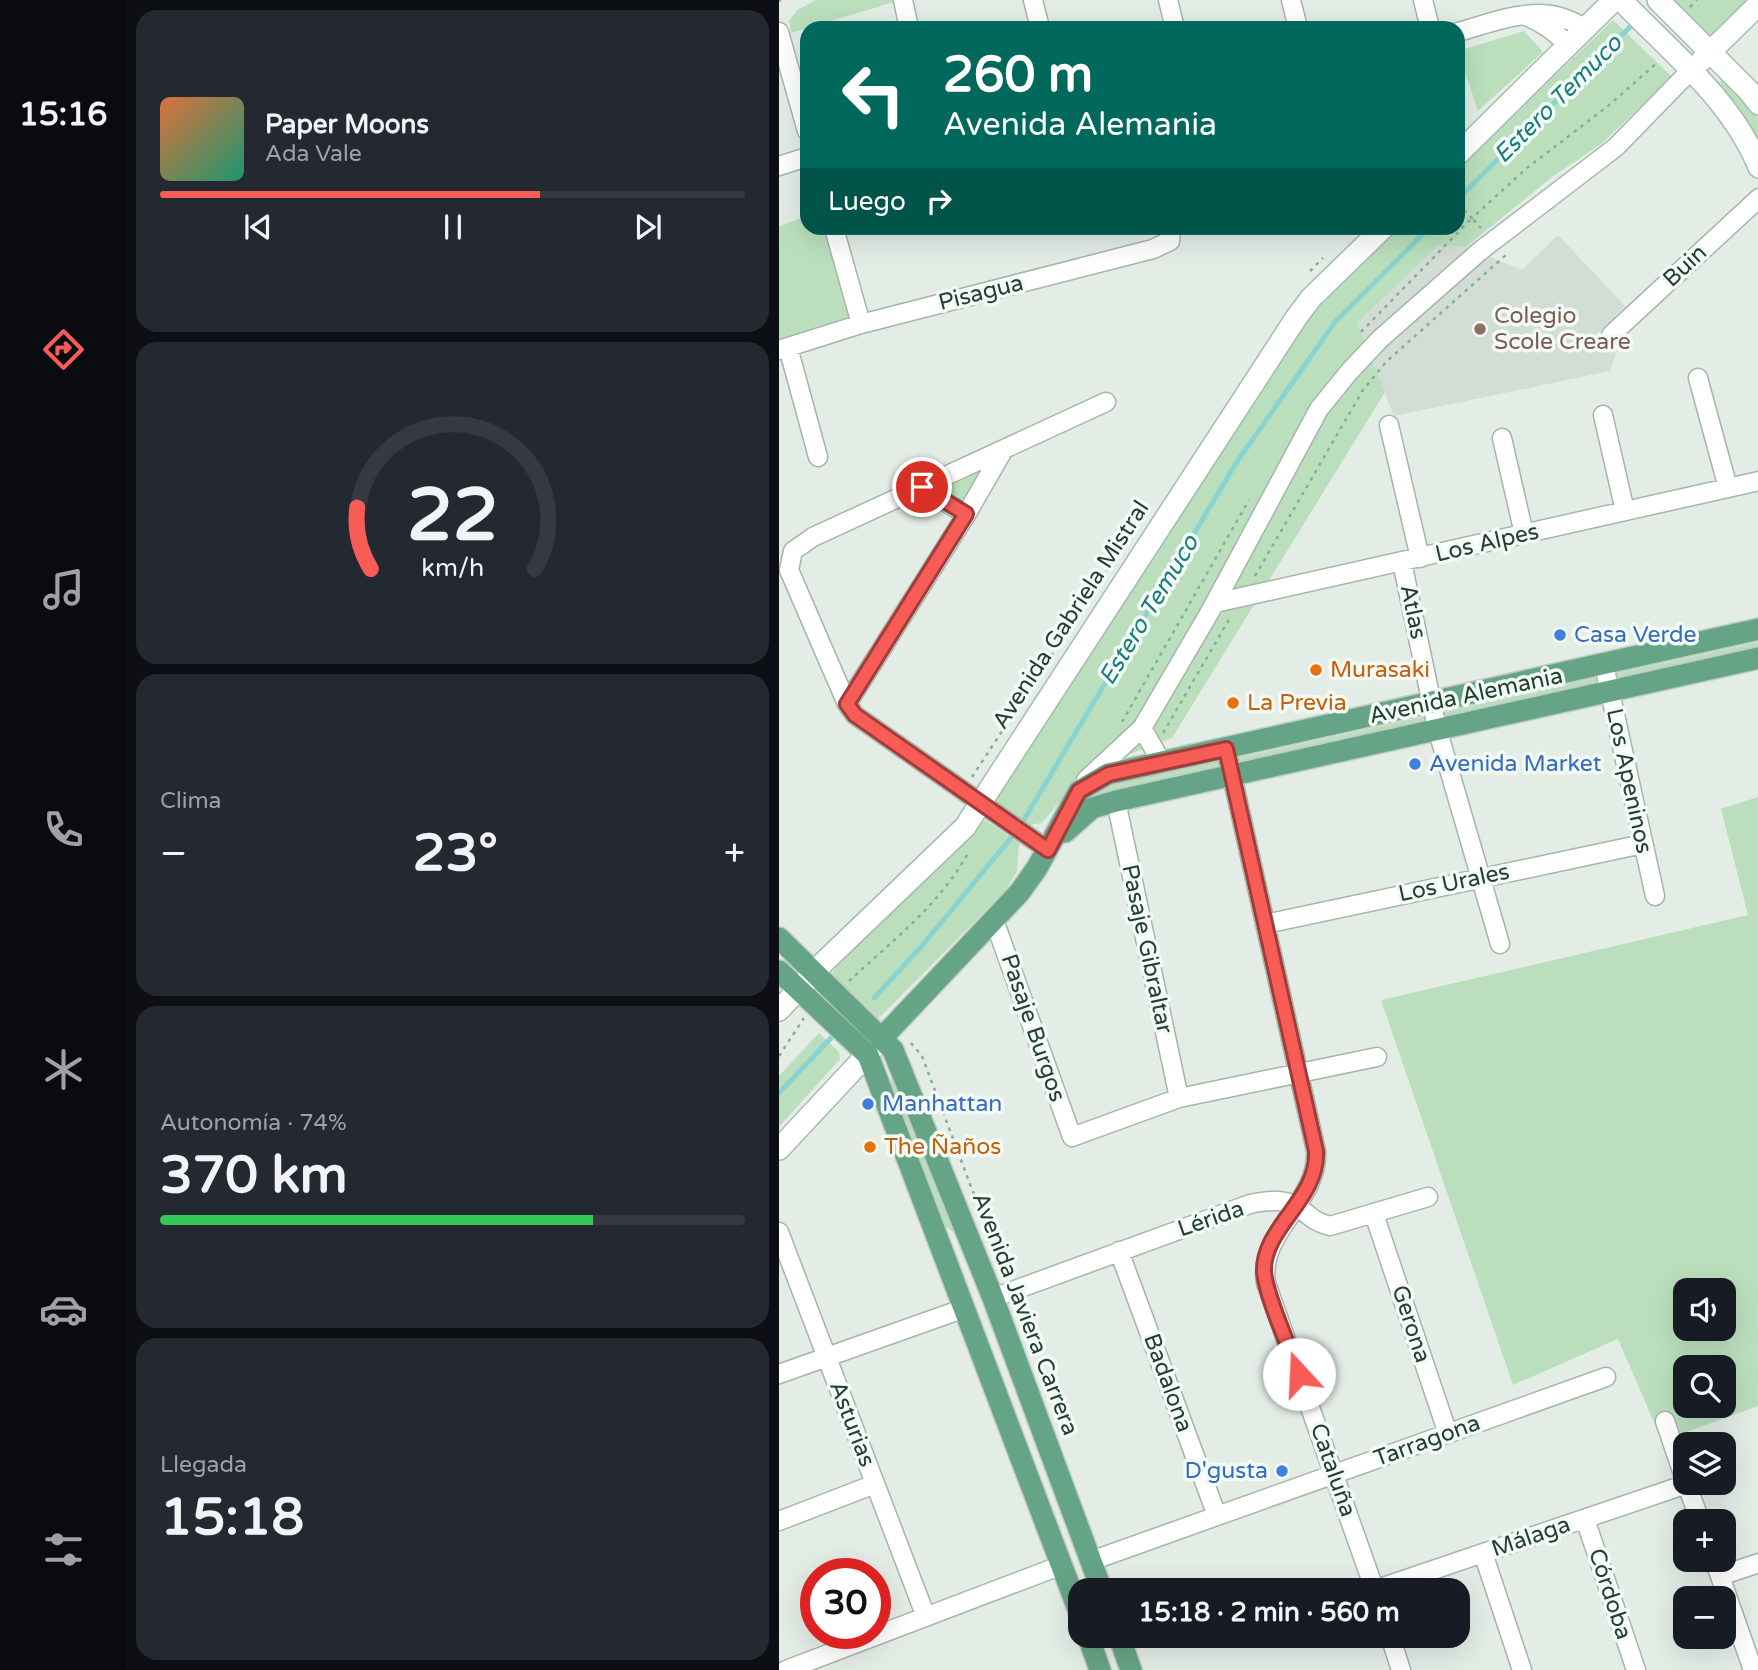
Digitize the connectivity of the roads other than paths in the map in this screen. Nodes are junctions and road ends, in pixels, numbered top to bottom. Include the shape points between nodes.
1 (903, 0) edge
2 (1033, 0) edge
3 (1168, 0) edge
4 (1291, 0) edge
5 (1423, 0) edge
6 (1659, 0) edge
7 (1621, 3) edge
8 (1758, 4) edge
9 (1523, 15) junction
10 (908, 21) edge
11 (1038, 21) edge
12 (1173, 21) edge
13 (1296, 21) edge
14 (1429, 21) edge
15 (1585, 29) junction
16 (1465, 30) edge
17 (779, 32) edge
18 (1569, 46) junction
19 (1710, 51) junction
20 (1690, 71) junction
21 (1758, 104) edge
22 (800, 106) edge
23 (1465, 147) edge
24 (800, 159) edge
25 (779, 166) edge
26 (1758, 167) edge
27 (1758, 198) edge
28 (836, 235) edge
29 (1170, 235) edge
30 (1376, 235) edge
31 (861, 324) junction
32 (1611, 335) dead end
33 (783, 348) edge
34 (1698, 378) dead end
35 (1106, 402) dead end
36 (1603, 415) dead end
37 (1389, 425) dead end
38 (1502, 438) dead end
39 (1004, 449) junction
40 (818, 457) dead end
41 (1758, 481) edge
42 (922, 487) junction
43 (1729, 488) junction
44 (1625, 511) junction
45 (966, 514) junction
46 (1524, 534) junction
47 (1411, 560) junction
48 (1215, 603) junction
49 (1758, 629) edge
50 (1758, 658) edge
51 (1604, 665) junction
52 (1610, 691) junction
53 (1431, 703) junction
54 (847, 704) junction
55 (1142, 728) junction
56 (1437, 728) junction
57 (1226, 749) junction
58 (1162, 762) junction
59 (1232, 775) junction
60 (1079, 791) junction
61 (1116, 801) junction
62 (986, 808) junction
63 (1643, 844) junction
64 (1041, 845) junction
65 (1479, 878) junction
66 (1655, 896) dead end
67 (994, 920) junction
68 (1265, 924) junction
69 (779, 939) edge
70 (1500, 944) dead end
71 (779, 971) edge
72 (815, 972) junction
73 (798, 989) junction
74 (779, 1010) edge
75 (882, 1038) junction
76 (868, 1055) junction
77 (1377, 1057) dead end
78 (1298, 1072) junction
79 (1179, 1098) junction
80 (779, 1149) edge
81 (1428, 1198) dead end
82 (1297, 1206) junction
83 (1374, 1214) junction
84 (779, 1232) edge
85 (1119, 1251) junction
86 (955, 1282) junction
87 (993, 1298) junction
88 (966, 1308) junction
89 (826, 1357) junction
90 (779, 1374) edge
91 (1606, 1377) dead end
92 (1665, 1422) dead end
93 (1447, 1434) junction
94 (1673, 1445) edge
95 (1335, 1474) junction
96 (875, 1484) junction
97 (1673, 1487) edge
98 (1217, 1516) junction
99 (1585, 1519) junction
100 (779, 1521) edge
101 (1078, 1528) junction
102 (1483, 1553) junction
103 (1091, 1561) junction
104 (1758, 1563) edge
105 (1062, 1565) junction
106 (1736, 1566) edge
107 (1718, 1572) edge
108 (1081, 1578) edge
109 (1096, 1578) edge
110 (1371, 1578) edge
111 (1410, 1578) edge
112 (1068, 1581) edge
113 (925, 1617) junction
114 (1092, 1648) edge
115 (1123, 1648) edge
116 (1394, 1648) edge
117 (786, 1670) edge
118 (1100, 1670) edge
119 (1131, 1670) edge
120 (1401, 1670) edge
121 (1522, 1670) edge
122 (1636, 1670) edge
123 (1753, 1670) edge

1 - 10 street
2 - 11 street
3 - 12 street
4 - 13 street
5 - 14 street
6 - 19 street via 1685,20
7 - 15 street
7 - 20 street
8 - 19 street
9 - 15 street via 1555,13
9 - 16 street
9 - 18 street via 1555,31
15 - 18 street
17 - 22 street
18 - 23 street
19 - 20 street
19 - 21 street
20 - 26 street via 1726,108
20 - 48 street via 1616,147 1480,251 1349,372 1319,409
24 - 25 street
27 - 32 street, Buin
28 - 31 street
29 - 31 street, Pisagua via 1170,242 1153,249
30 - 62 street, Avenida Gabriela Mistral via 1310,298 1296,318
31 - 33 street, Pisagua
33 - 40 street
34 - 43 street
35 - 39 street
36 - 44 street
37 - 47 street, Atlas
38 - 46 street
39 - 42 street
39 - 45 street
41 - 43 street, Los Alpes
42 - 45 street
42 - 54 street via 813,537 793,551 789,569
43 - 44 street, Los Alpes
44 - 46 street, Los Alpes
45 - 54 street
46 - 47 street, Los Alpes
47 - 48 street, Los Alpes
47 - 53 street, Atlas
48 - 55 street
49 - 51 main road, Avenida Alemania
50 - 52 main road, Avenida Alemania
51 - 52 street, Los Apeninos
51 - 53 main road, Avenida Alemania
52 - 56 main road, Avenida Alemania
52 - 63 street, Los Apeninos
53 - 56 street, Atlas
53 - 57 main road, Avenida Alemania
54 - 62 street via 855,715
55 - 58 street
55 - 60 street via 1087,778
56 - 59 main road, Avenida Alemania
56 - 65 street, Atlas
57 - 58 main road, Avenida Alemania
57 - 59 street, Cataluña
58 - 60 main road, Avenida Alemania via 1109,774
59 - 61 main road, Avenida Alemania
59 - 68 street, Cataluña
60 - 64 main road
61 - 64 main road, Avenida Alemania via 1092,808
61 - 79 street, Pasaje Gibraltar
62 - 64 street
62 - 72 street, Avenida Gabriela Mistral
63 - 65 street, Los Urales
63 - 66 street, Los Apeninos
64 - 67 main road via 1019,893
65 - 68 street, Los Urales
65 - 70 street, Atlas
67 - 75 main road
67 - 79 street, Pasaje Burgos via 1072,1137
68 - 78 street, Cataluña
69 - 72 main road, Avenida Javiera Carrera
71 - 73 main road
72 - 73 street, Avenida Gabriela Mistral
72 - 75 main road, Avenida Javiera Carrera
73 - 74 street, Avenida Gabriela Mistral
73 - 76 main road
75 - 76 street
75 - 87 main road, Avenida Javiera Carrera via 893,1050
76 - 80 street
76 - 86 main road
77 - 78 street
78 - 79 street
78 - 82 street, Cataluña via 1317,1161
81 - 83 street, Lérida
82 - 83 street, Lérida via 1307,1217 1330,1226
82 - 85 street, Lérida via 1270,1201 1250,1204
82 - 95 street, Cataluña via 1270,1247 1264,1272
83 - 93 street, Gerona
84 - 89 street, Asturias
85 - 87 street, Lérida
85 - 98 street, Badalona
86 - 87 main road
86 - 88 main road
87 - 101 main road, Avenida Javiera Carrera
88 - 89 street
88 - 105 main road
89 - 90 street
89 - 96 street, Asturias
91 - 93 street, Tarragona
92 - 94 street
93 - 95 street, Tarragona
95 - 98 street, Tarragona
95 - 110 street, Cataluña
96 - 100 street
96 - 113 street, Asturias
97 - 99 street, Málaga
98 - 103 street, Tarragona
99 - 102 street, Málaga
99 - 122 street, Córdoba
101 - 103 main road, Avenida Javiera Carrera
101 - 105 main road via 1074,1549
102 - 111 street, Málaga
102 - 121 street
103 - 109 main road, Avenida Javiera Carrera
104 - 106 street
105 - 108 main road
105 - 112 main road
105 - 113 street
107 - 123 street
113 - 117 street
114 - 118 main road
115 - 119 main road
116 - 120 street

